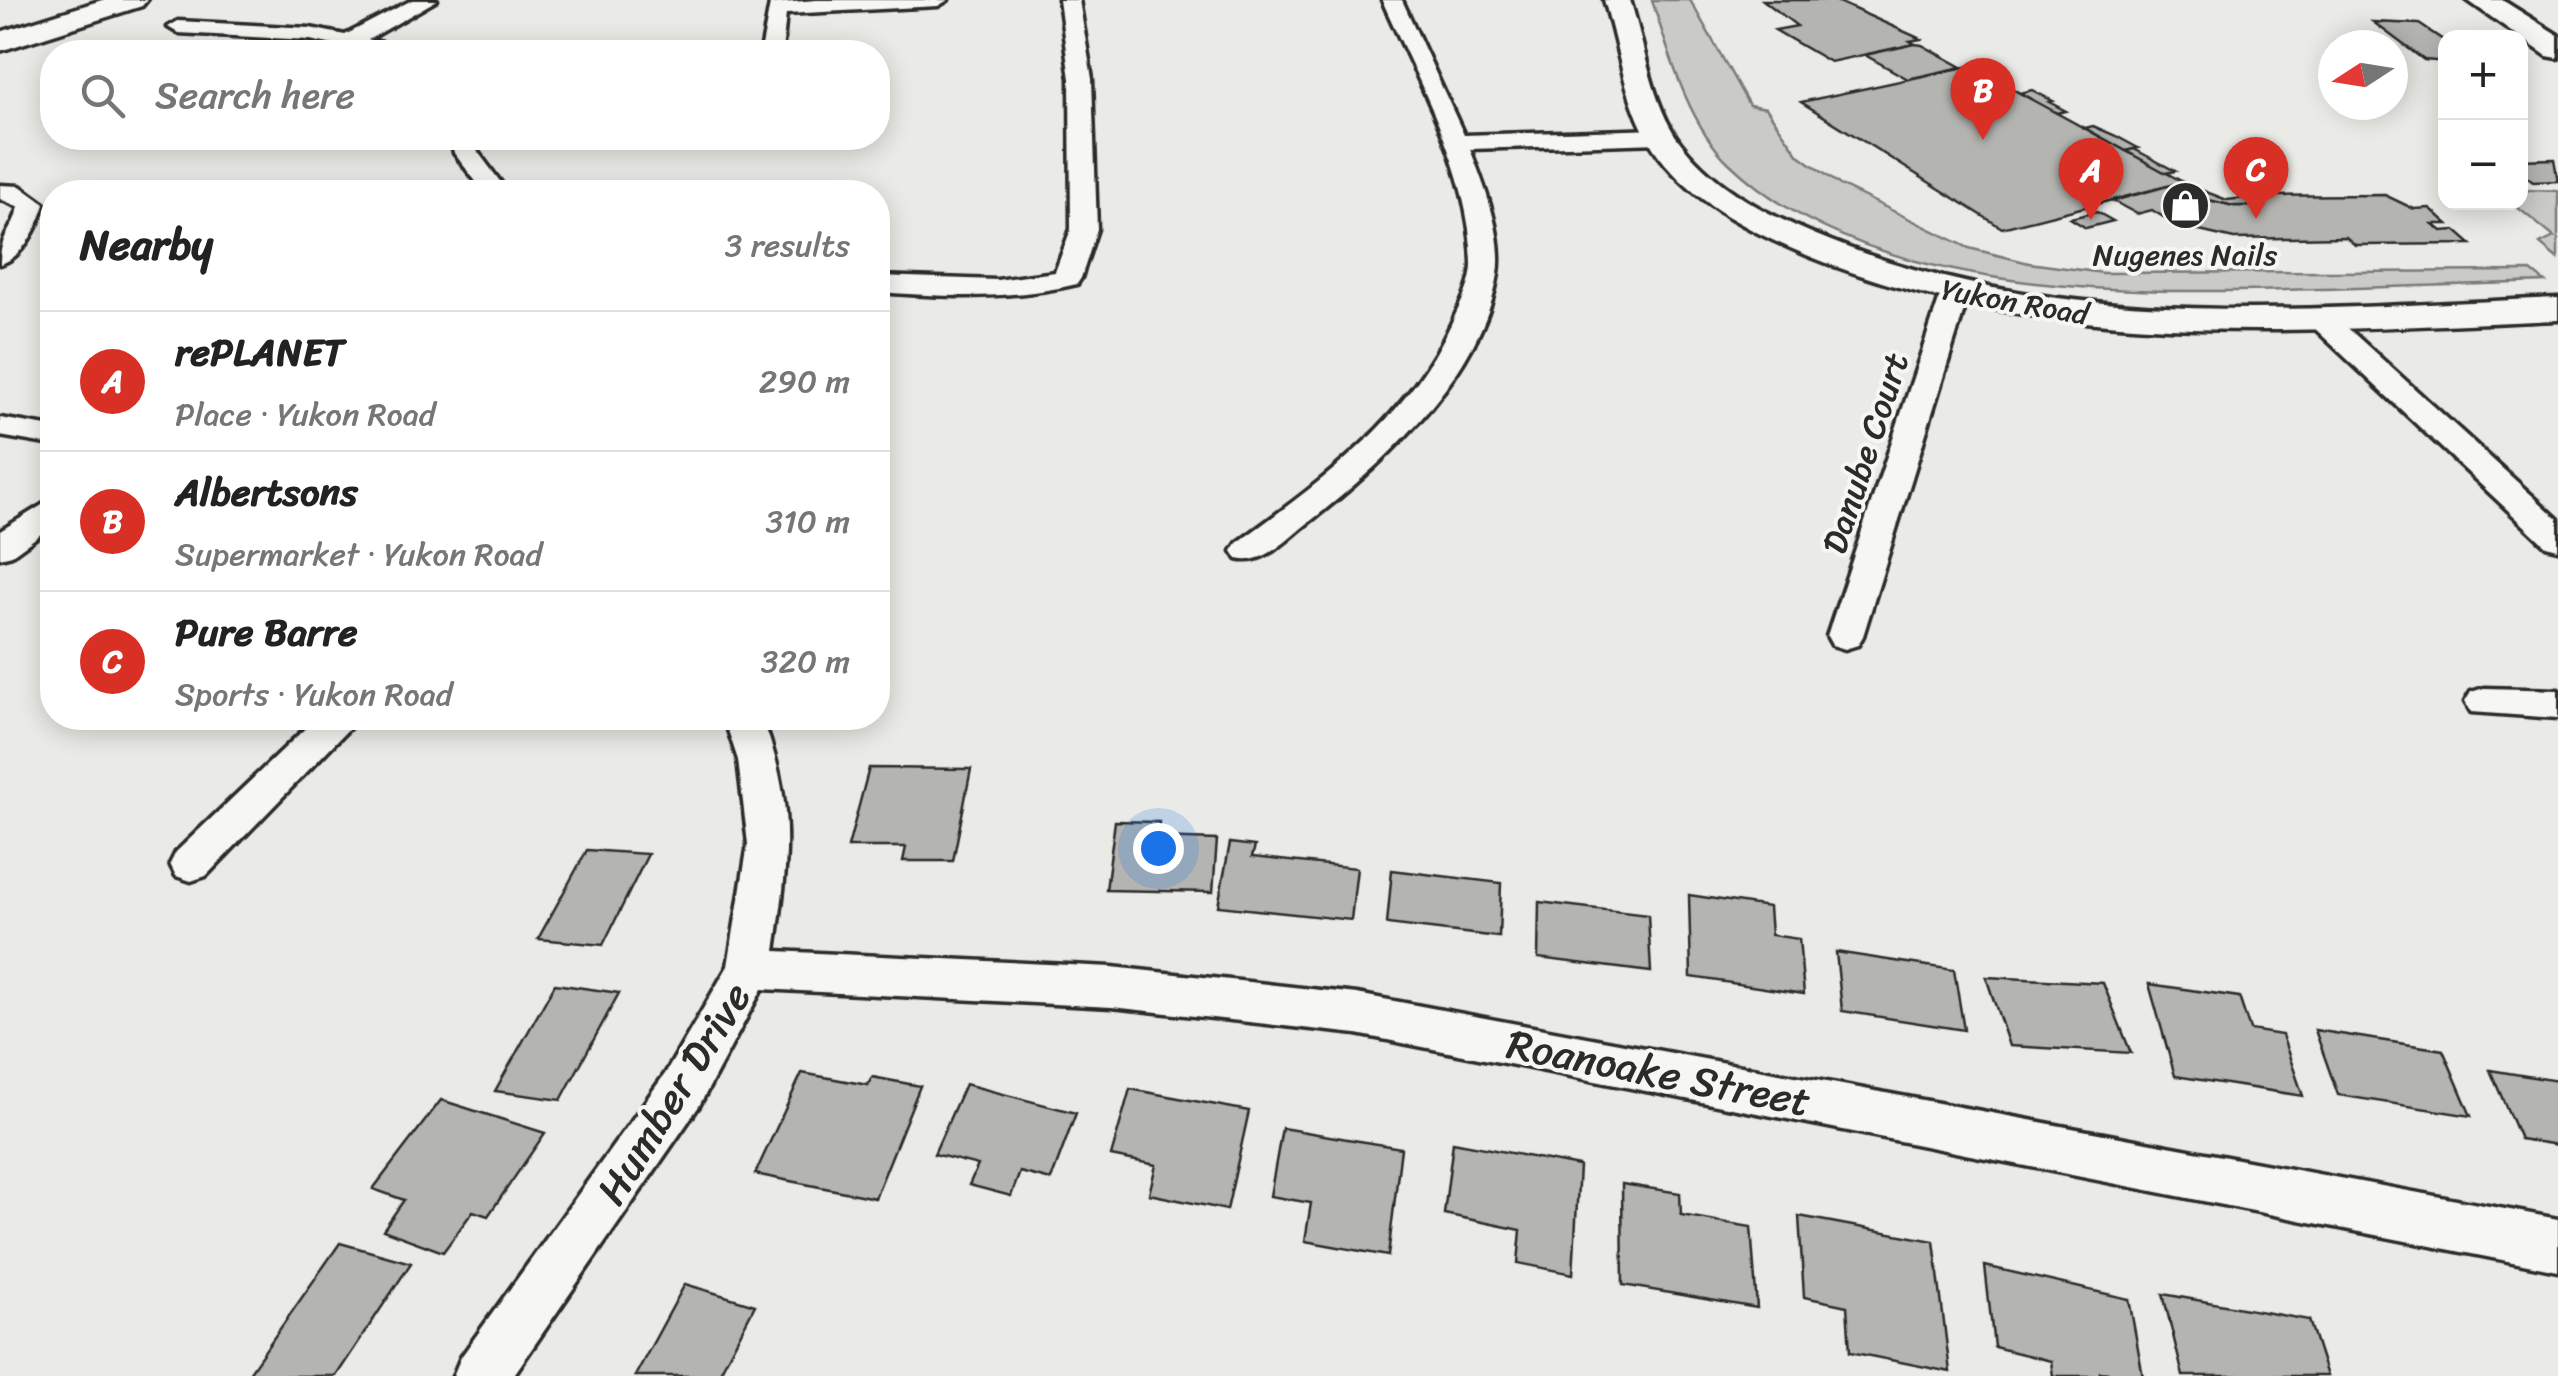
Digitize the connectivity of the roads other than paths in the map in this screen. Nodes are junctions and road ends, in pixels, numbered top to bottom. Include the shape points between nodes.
1 (88, 0) edge
2 (132, 0) edge
3 (427, 0) edge
4 (938, 0) edge
5 (1069, 0) edge
6 (1392, 0) edge
7 (1618, 0) edge
8 (2468, 5) edge
9 (0, 28) edge
10 (178, 28) dead end
11 (2488, 30) edge
12 (352, 40) joint
13 (773, 40) edge
14 (0, 42) edge
15 (2558, 49) edge
16 (2528, 59) edge
17 (2558, 80) edge
18 (1660, 136) junction
19 (1454, 142) junction
20 (465, 150) edge
21 (487, 180) edge
22 (0, 192) edge
23 (0, 256) edge
24 (890, 285) edge
25 (1956, 294) junction
26 (2558, 309) edge
27 (2319, 316) junction
28 (0, 427) edge
29 (40, 434) edge
30 (40, 518) edge
31 (2558, 538) edge
32 (0, 546) edge
33 (1248, 551) dead end
34 (1845, 636) dead end
35 (2484, 702) dead end
36 (2558, 704) edge
37 (328, 730) edge
38 (747, 730) edge
39 (191, 864) dead end
40 (750, 969) junction
41 (2558, 1246) edge
42 (480, 1376) edge

1 - 9 main road
2 - 14 main road
3 - 12 street
4 - 13 street via 777,8
5 - 24 street via 1081,79 1084,230 1066,278 1033,288
6 - 19 street
7 - 18 street, Yukon Road
8 - 11 main road
8 - 15 main road
10 - 12 street
16 - 17 main road
18 - 19 street
18 - 25 street, Yukon Road via 1720,196 1763,222 1866,268
19 - 33 street via 1475,204 1486,269 1462,337 1436,386 1383,443
20 - 21 street
22 - 23 street via 32,204 27,223
25 - 27 street, Yukon Road via 2130,320
25 - 34 street, Danube Court
26 - 27 street, Yukon Road
27 - 31 street
28 - 29 street
30 - 32 street
35 - 36 street
37 - 39 street
38 - 40 street, Humber Drive via 758,760 769,844
40 - 41 street, Roanoake Street via 1112,987 1357,1014
40 - 42 street, Humber Drive via 682,1090

